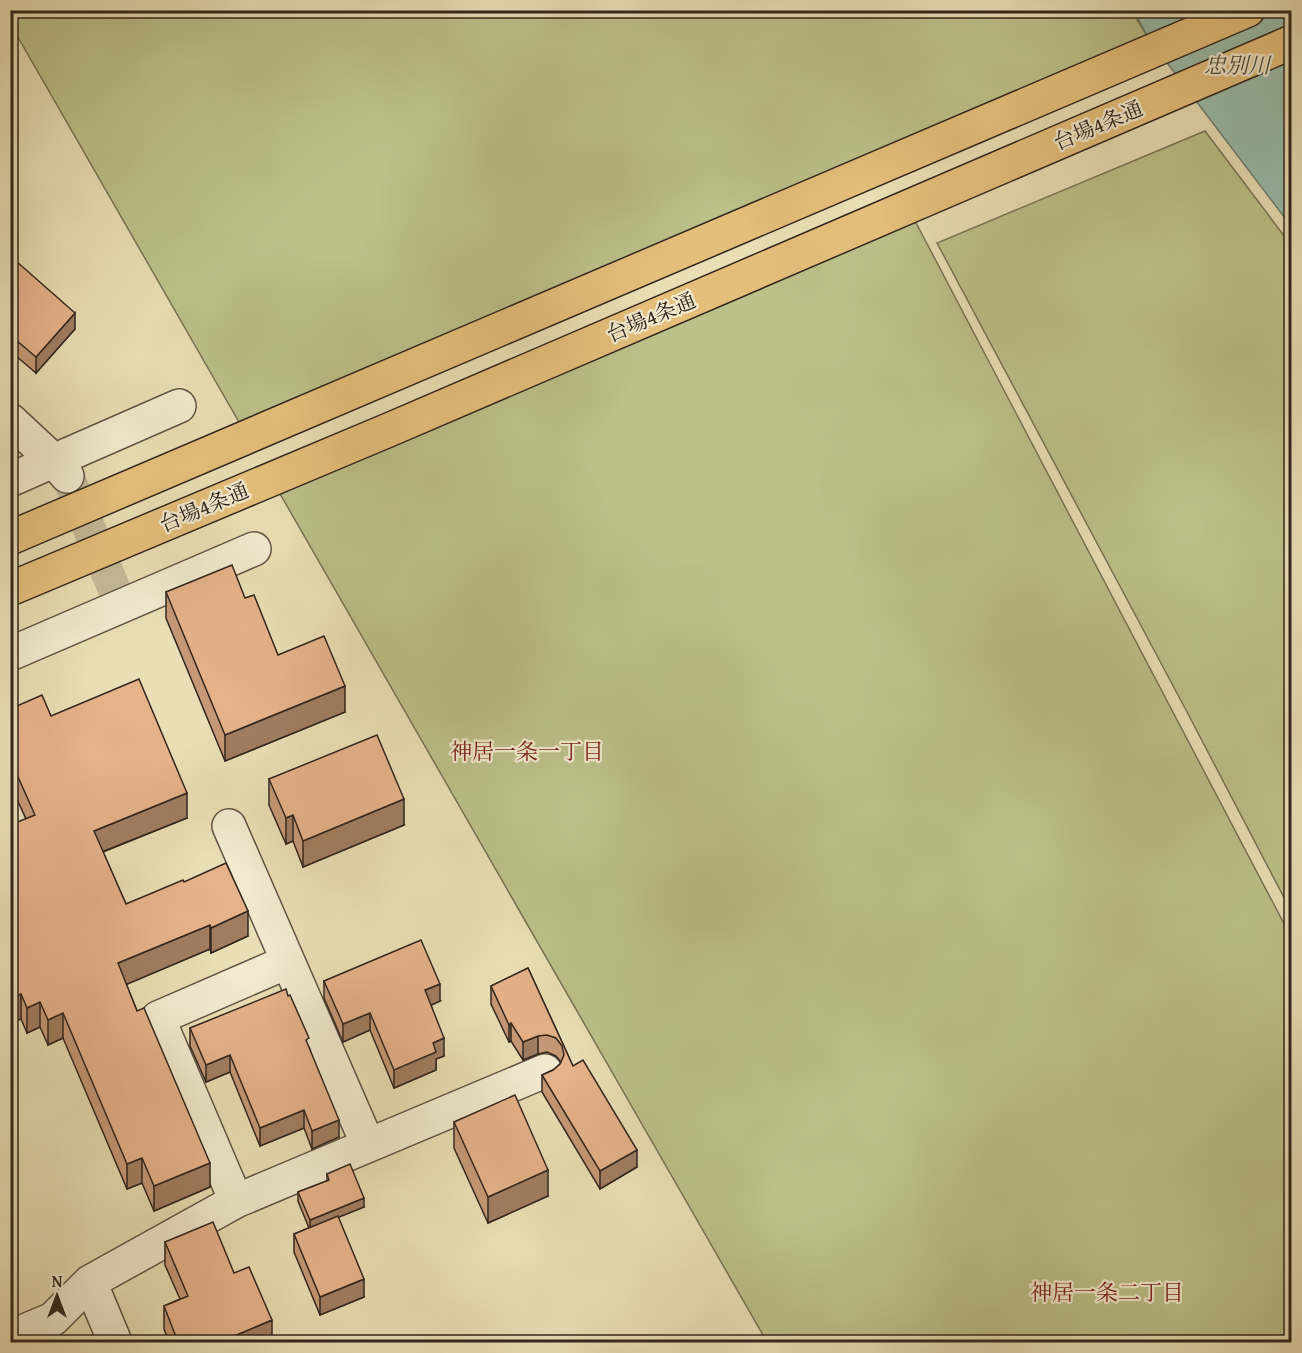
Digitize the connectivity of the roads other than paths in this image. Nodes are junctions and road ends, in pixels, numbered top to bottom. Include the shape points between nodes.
1 (1248, 10) edge
2 (1292, 42) edge
3 (179, 406) dead end
4 (10, 420) edge
5 (61, 469) junction
6 (10, 480) edge
7 (10, 538) edge
8 (254, 549) dead end
9 (10, 589) edge
10 (10, 654) edge
11 (229, 826) dead end
12 (287, 962) junction
13 (545, 1071) edge
14 (368, 1145) junction
15 (236, 1202) junction
16 (90, 1282) junction
17 (10, 1337) edge
18 (115, 1342) edge

1 - 7 highway
2 - 9 highway, 台場4条通
3 - 5 street
4 - 5 street
5 - 6 street
8 - 10 street via 119,599
11 - 12 street
12 - 14 street
12 - 15 street via 158,1018
13 - 14 street
14 - 15 street
15 - 16 street
16 - 17 street via 53,1319
16 - 18 street

